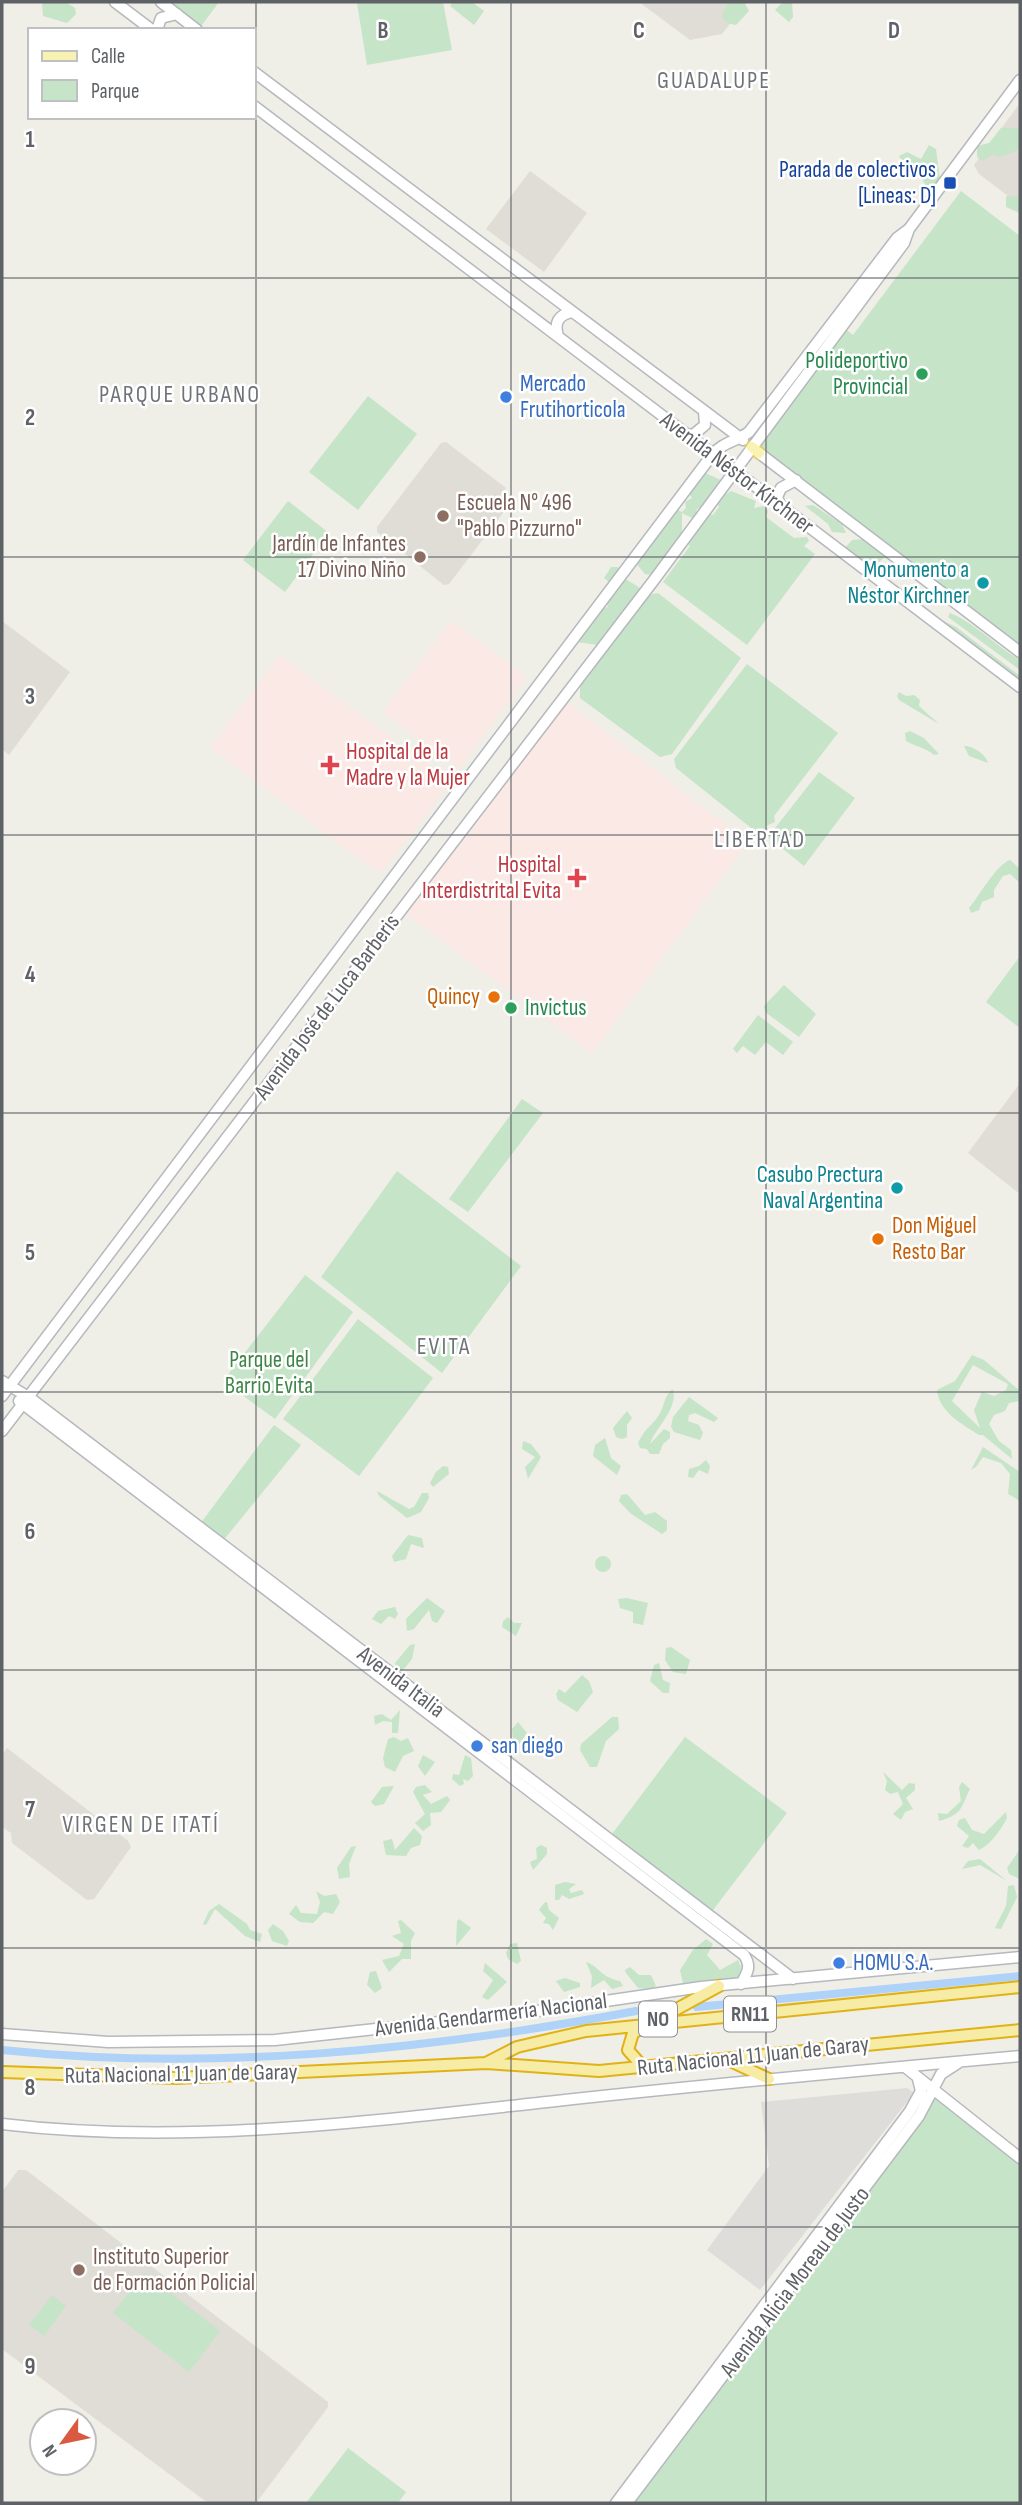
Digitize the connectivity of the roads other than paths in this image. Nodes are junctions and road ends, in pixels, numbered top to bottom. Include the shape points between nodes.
1 (115, 2) edge
2 (161, 2) edge
3 (177, 14) junction
4 (149, 28) edge
5 (158, 28) edge
6 (194, 28) edge
7 (256, 74) edge
8 (1020, 80) edge
9 (256, 108) edge
10 (909, 229) junction
11 (572, 312) junction
12 (558, 336) junction
13 (704, 411) junction
14 (686, 434) junction
15 (741, 438) junction
16 (755, 450) junction
17 (712, 455) junction
18 (734, 471) junction
19 (796, 481) junction
20 (780, 505) junction
21 (1020, 652) edge
22 (1020, 687) edge
23 (5, 1384) edge
24 (2, 1396) edge
25 (26, 1402) junction
26 (2, 1431) edge
27 (1020, 1958) edge
28 (793, 1979) junction
29 (741, 1984) junction
30 (719, 1986) junction
31 (1020, 1987) edge
32 (649, 2024) junction
33 (1020, 2030) edge
34 (2, 2034) edge
35 (1020, 2056) edge
36 (726, 2059) junction
37 (959, 2062) junction
38 (486, 2063) junction
39 (643, 2067) junction
40 (905, 2067) junction
41 (2, 2072) edge
42 (769, 2079) junction
43 (918, 2079) junction
44 (934, 2092) junction
45 (2, 2124) edge
46 (1020, 2158) edge
47 (616, 2503) edge
48 (627, 2503) edge

1 - 4 main road
2 - 3 main road
3 - 5 main road via 160,18
3 - 6 main road
7 - 11 main road, Avenida Néstor Kirchner
8 - 10 main road
9 - 12 main road, Avenida Néstor Kirchner
10 - 15 main road via 897,238 780,394
10 - 16 main road, Avenida José de Luca Barberis via 904,243
11 - 12 main road via 559,317
11 - 13 main road, Avenida Néstor Kirchner
12 - 14 main road, Avenida Néstor Kirchner
13 - 14 main road via 705,425 693,435
13 - 15 main road, Avenida Néstor Kirchner
14 - 17 main road, Avenida Néstor Kirchner
15 - 16 main road, Avenida Néstor Kirchner
15 - 17 main road via 730,440
16 - 18 main road, Avenida José de Luca Barberis
16 - 19 main road, Avenida Néstor Kirchner
17 - 18 main road, Avenida Néstor Kirchner
17 - 23 main road, Avenida José de Luca Barberis
18 - 20 main road, Avenida Néstor Kirchner
18 - 25 main road, Avenida José de Luca Barberis
19 - 20 main road via 781,488
19 - 21 main road, Avenida Néstor Kirchner
20 - 22 main road, Avenida Néstor Kirchner
23 - 24 main road, Avenida José de Luca Barberis
23 - 25 main road, Avenida Italia
25 - 26 main road, Avenida José de Luca Barberis
25 - 28 main road, Avenida Italia
25 - 29 main road, Avenida Italia via 744,1955 749,1969
27 - 28 main road, Avenida Gendarmería Nacional
28 - 29 main road, Avenida Gendarmería Nacional
29 - 30 main road, Avenida Gendarmería Nacional
30 - 32 highway, NO
30 - 34 main road, Avenida Gendarmería Nacional via 275,2040 121,2042
31 - 32 highway, Ruta Nacional 11 Juan de Garay / RN11
32 - 38 highway, Ruta Nacional 11 Juan de Garay / RN11 via 586,2031 517,2047
32 - 39 highway, NO via 633,2033 628,2050
33 - 36 highway, Ruta Nacional 11 Juan de Garay / RN11
35 - 37 main road
36 - 39 highway, Ruta Nacional 11 Juan de Garay / RN11
36 - 42 highway
37 - 40 main road
37 - 44 main road, Avenida Alicia Moreau de Justo via 941,2074
38 - 39 highway, Ruta Nacional 11 Juan de Garay / RN11 via 599,2071
38 - 41 highway, Ruta Nacional 11 Juan de Garay / RN11 via 177,2078
40 - 42 main road
40 - 43 main road
42 - 45 main road via 310,2128 145,2134
43 - 44 main road
43 - 47 main road, Avenida Alicia Moreau de Justo via 921,2091 910,2111
44 - 46 main road
44 - 48 main road, Avenida Alicia Moreau de Justo

